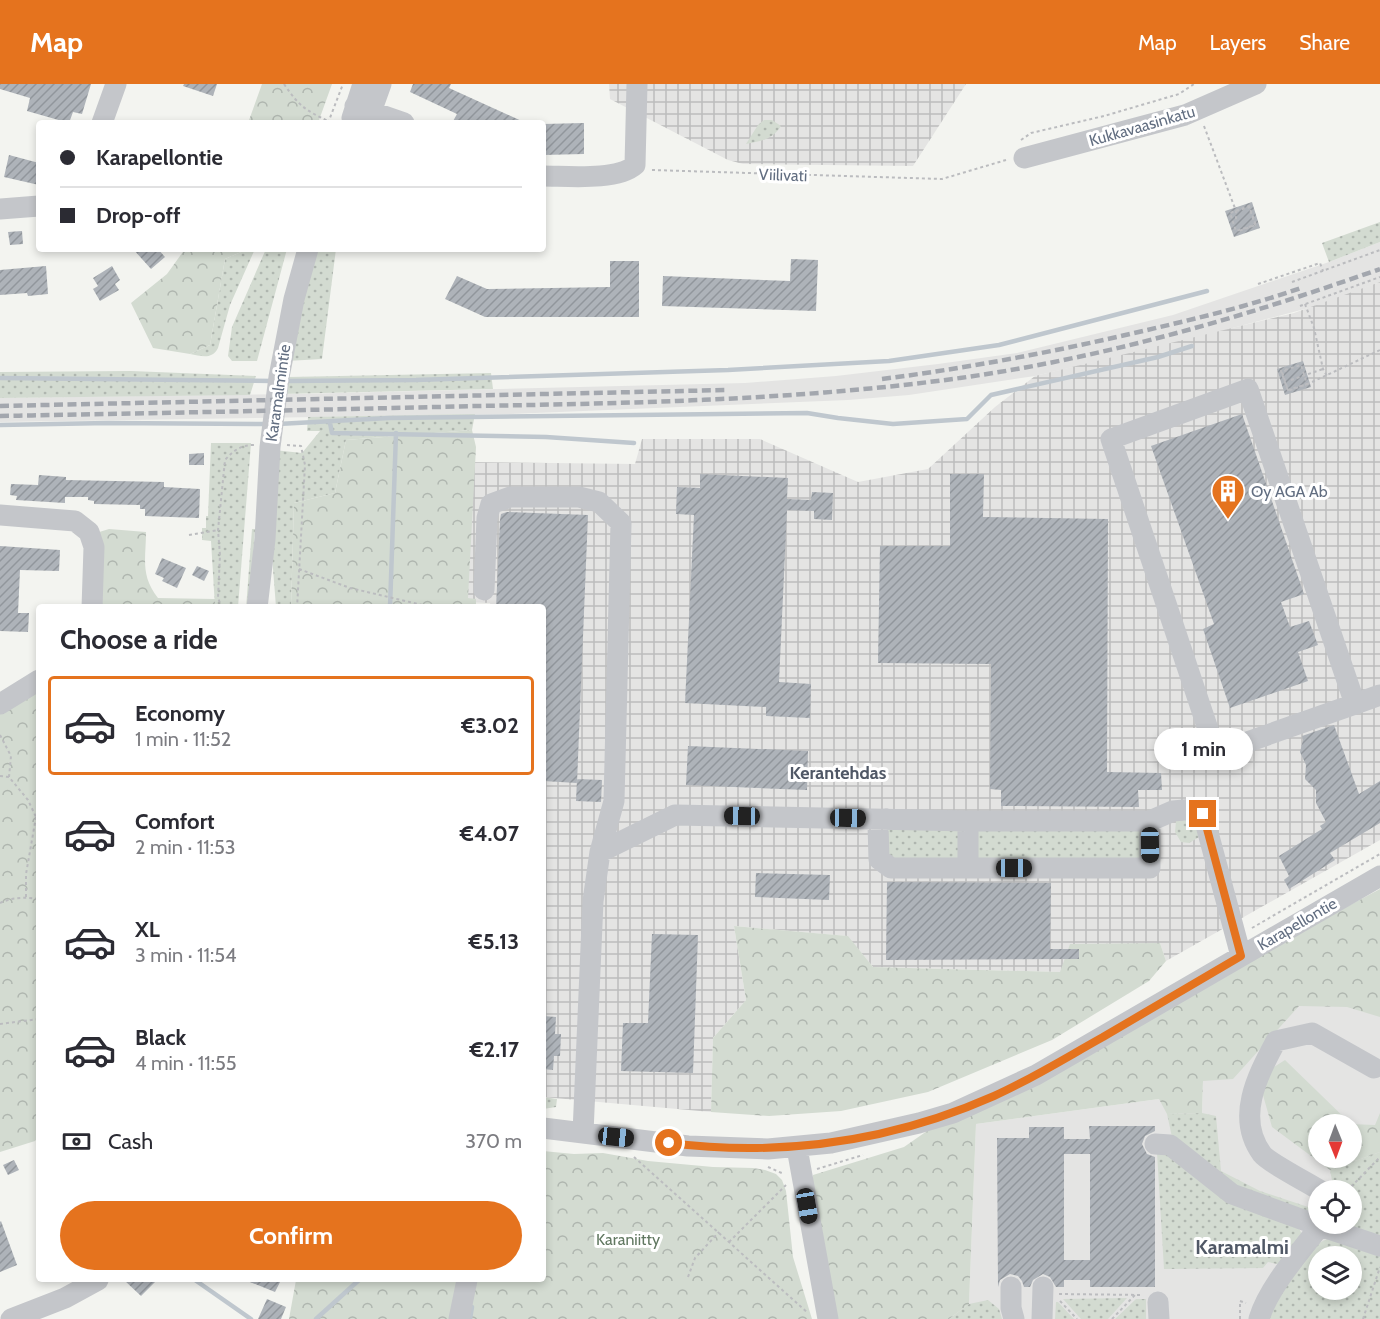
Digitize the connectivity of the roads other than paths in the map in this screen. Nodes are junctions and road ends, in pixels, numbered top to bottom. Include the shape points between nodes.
1 (116, 84) edge
2 (363, 84) edge
3 (381, 84) edge
4 (638, 84) edge
5 (1256, 84) edge
6 (360, 116) edge
7 (103, 120) edge
8 (385, 120) edge
9 (1013, 154) road end
10 (546, 176) edge
11 (36, 206) edge
12 (0, 208) edge
13 (307, 252) edge
14 (0, 515) edge
15 (265, 539) junction
16 (484, 590) dead end
17 (92, 604) edge
18 (257, 604) edge
19 (270, 604) edge
20 (36, 682) edge
21 (1380, 695) edge
22 (0, 704) edge
23 (1355, 704) junction
24 (886, 819) junction
25 (968, 821) junction
26 (1150, 821) junction
27 (600, 852) junction
28 (968, 868) junction
29 (1380, 876) edge
30 (1238, 947) junction
31 (1374, 1068) dead end
32 (546, 1128) edge
33 (583, 1133) junction
34 (1155, 1144) dead end
35 (797, 1148) junction
36 (1308, 1183) edge
37 (1308, 1220) edge
38 (1314, 1234) edge
39 (1346, 1234) edge
40 (1380, 1246) edge
41 (94, 1282) edge
42 (467, 1282) edge
43 (1011, 1287) dead end
44 (1043, 1287) dead end
45 (12, 1319) edge
46 (459, 1319) edge
47 (828, 1319) edge
48 (1014, 1319) edge
49 (1042, 1319) edge
50 (1259, 1319) edge

1 - 7 street
2 - 6 street
3 - 6 street
4 - 10 street via 635,165 622,173
5 - 9 street, Kukkavaasinkatu via 1185,115
6 - 8 street
11 - 12 street
13 - 15 street, Karamalmintie via 275,400
14 - 17 street via 75,521 89,532 94,547
15 - 18 street, Karamalmintie
15 - 19 street, Karamalmintie
16 - 27 street via 491,504 510,496 579,496 599,502 621,523 614,801
20 - 22 street
21 - 23 street
23 - 23 street via 1248,389 1111,439 1216,753
24 - 25 street
24 - 27 street via 675,815
24 - 28 street via 878,825 879,858 891,868
25 - 26 street
25 - 28 street
26 - 28 street via 1150,868
26 - 30 street via 1195,809 1203,814
27 - 33 street via 593,901
29 - 30 street, Karapellontie
30 - 35 street, Karapellontie via 1036,1075 995,1095 919,1123
31 - 36 street via 1312,1033 1276,1041 1257,1076 1249,1127 1263,1155
32 - 33 street
33 - 35 street, Karapellontie via 727,1149
34 - 37 street via 1170,1145 1232,1194
35 - 47 street via 795,1178
38 - 50 street via 1291,1263
39 - 40 street
41 - 45 street
42 - 46 street
43 - 48 street
44 - 49 street

